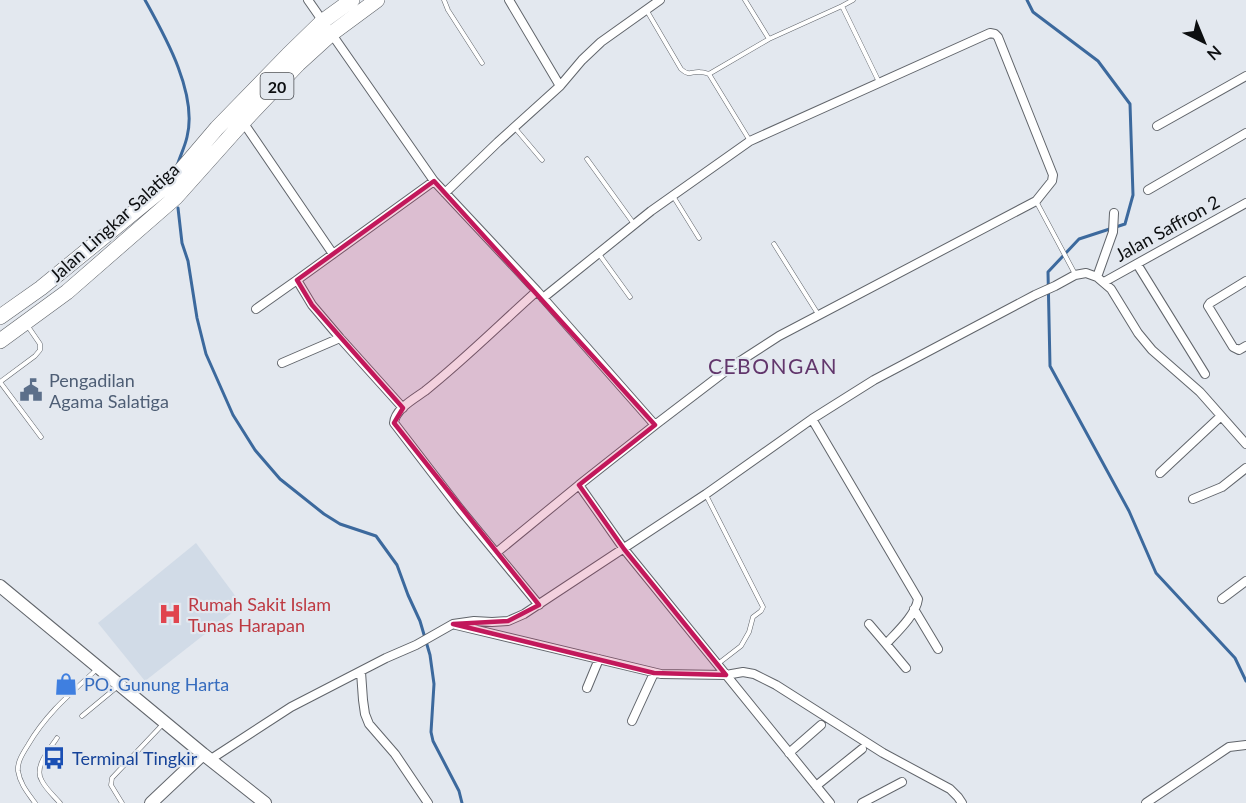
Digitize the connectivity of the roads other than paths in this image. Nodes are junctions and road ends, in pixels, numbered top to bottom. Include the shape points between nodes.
1 (308, 0) edge
2 (352, 0) edge
3 (377, 0) edge
4 (444, 0) edge
5 (509, 0) edge
6 (660, 0) edge
7 (745, 0) edge
8 (853, 0) edge
9 (842, 6) junction
10 (647, 10) junction
11 (327, 27) junction
12 (769, 39) junction
13 (482, 63) dead end
14 (709, 74) junction
15 (1246, 76) edge
16 (879, 83) junction
17 (560, 86) junction
18 (243, 122) junction
19 (1157, 126) dead end
20 (515, 127) junction
21 (1246, 133) edge
22 (750, 141) junction
23 (587, 159) dead end
24 (542, 160) dead end
25 (434, 181) junction
26 (1148, 190) dead end
27 (445, 193) junction
28 (673, 196) junction
29 (1036, 201) junction
30 (1246, 203) edge
31 (1114, 217) dead end
32 (635, 224) junction
33 (699, 238) dead end
34 (774, 244) dead end
35 (333, 254) junction
36 (598, 254) junction
37 (1137, 264) junction
38 (1075, 274) junction
39 (297, 280) junction
40 (1100, 280) junction
41 (1246, 281) edge
42 (540, 294) junction
43 (630, 297) dead end
44 (256, 309) dead end
45 (818, 314) junction
46 (0, 317) edge
47 (25, 322) junction
48 (5, 336) edge
49 (340, 338) junction
50 (1246, 346) edge
51 (282, 363) dead end
52 (1205, 374) dead end
53 (0, 382) edge
54 (403, 408) junction
55 (1221, 416) junction
56 (812, 419) junction
57 (655, 425) junction
58 (41, 437) dead end
59 (1246, 444) edge
60 (1246, 468) edge
61 (1160, 473) dead end
62 (579, 485) junction
63 (706, 494) junction
64 (1193, 499) dead end
65 (624, 549) junction
66 (496, 553) junction
67 (1246, 581) edge
68 (0, 586) edge
69 (1222, 599) dead end
70 (539, 605) junction
71 (914, 609) junction
72 (453, 624) junction
73 (869, 624) dead end
74 (886, 644) junction
75 (938, 649) dead end
76 (599, 659) junction
77 (717, 664) junction
78 (99, 667) junction
79 (906, 668) dead end
80 (361, 672) junction
81 (654, 672) junction
82 (726, 675) junction
83 (120, 685) junction
84 (588, 688) dead end
85 (82, 716) dead end
86 (632, 721) dead end
87 (165, 722) junction
88 (821, 725) dead end
89 (57, 738) dead end
90 (1246, 745) edge
91 (862, 749) dead end
92 (789, 753) junction
93 (207, 756) junction
94 (902, 782) dead end
95 (816, 786) junction
96 (1158, 800) edge
97 (35, 803) edge
98 (60, 803) edge
99 (122, 803) edge
100 (151, 803) edge
101 (265, 803) edge
102 (428, 803) edge
103 (830, 803) edge
104 (862, 803) edge
105 (962, 803) edge
106 (1146, 803) edge

1 - 11 street
2 - 11 highway, Jalan Lingkar Salatiga / 20
3 - 11 highway, Jalan Lingkar Salatiga / 20
4 - 13 lane
5 - 17 street
6 - 10 street
7 - 12 lane
8 - 9 lane
9 - 12 lane
9 - 16 lane
10 - 14 lane via 681,69 686,73
10 - 17 street via 602,42
11 - 18 highway, Jalan Lingkar Salatiga / 20
11 - 25 street
11 - 46 highway, Jalan Lingkar Salatiga / 20 via 217,128 171,182
12 - 14 lane
14 - 22 lane
15 - 19 street
16 - 22 street
16 - 29 street via 995,34 1053,175
17 - 20 street
18 - 35 street
18 - 47 highway, Jalan Lingkar Salatiga / 20 via 176,197 67,292
20 - 24 lane
20 - 27 street
21 - 26 street
22 - 28 street
23 - 32 lane
25 - 27 street
25 - 35 street
27 - 42 street
28 - 32 street
28 - 33 lane
29 - 38 lane
29 - 45 street
30 - 37 street, Jalan Saffron 2
31 - 40 street
32 - 36 street
34 - 45 lane
35 - 39 street
36 - 42 street
36 - 43 lane
37 - 40 street, Jalan Saffron 2
37 - 52 street
38 - 40 street via 1086,273
38 - 56 street via 874,380
39 - 44 street
39 - 49 street
40 - 55 street via 1111,289 1152,350
41 - 50 street via 1208,307 1233,347 1239,350
42 - 54 street
42 - 57 street
45 - 57 street via 731,367
46 - 48 street
47 - 48 highway, Jalan Lingkar Salatiga / 20
47 - 53 lane via 40,350
49 - 51 street
49 - 54 street
53 - 58 lane
54 - 66 street via 394,423
55 - 59 street
55 - 61 street
56 - 63 street
56 - 71 street via 918,599
57 - 62 street
60 - 64 street via 1222,487
62 - 65 street
62 - 66 street
63 - 65 street
63 - 77 lane via 763,607 753,617 741,646
65 - 70 street
65 - 77 street
66 - 70 street
67 - 69 street
68 - 78 main road
70 - 72 street via 508,621
71 - 74 street
71 - 75 street
72 - 76 street
72 - 80 street
73 - 74 street
74 - 79 street
76 - 81 street
76 - 84 street
77 - 82 street
78 - 83 main road
78 - 97 lane via 50,713 21,756 20,777
80 - 93 street
80 - 102 street via 369,724
81 - 82 street
81 - 86 street
82 - 92 street
82 - 105 street via 754,674 776,685 950,789
83 - 85 lane
83 - 87 main road
87 - 93 main road
87 - 99 lane via 112,778 111,785
88 - 92 street
89 - 98 lane via 39,772
90 - 96 street via 1229,747
91 - 95 street
92 - 95 street
93 - 100 main road
93 - 101 main road
94 - 104 street
95 - 103 street
96 - 106 street

